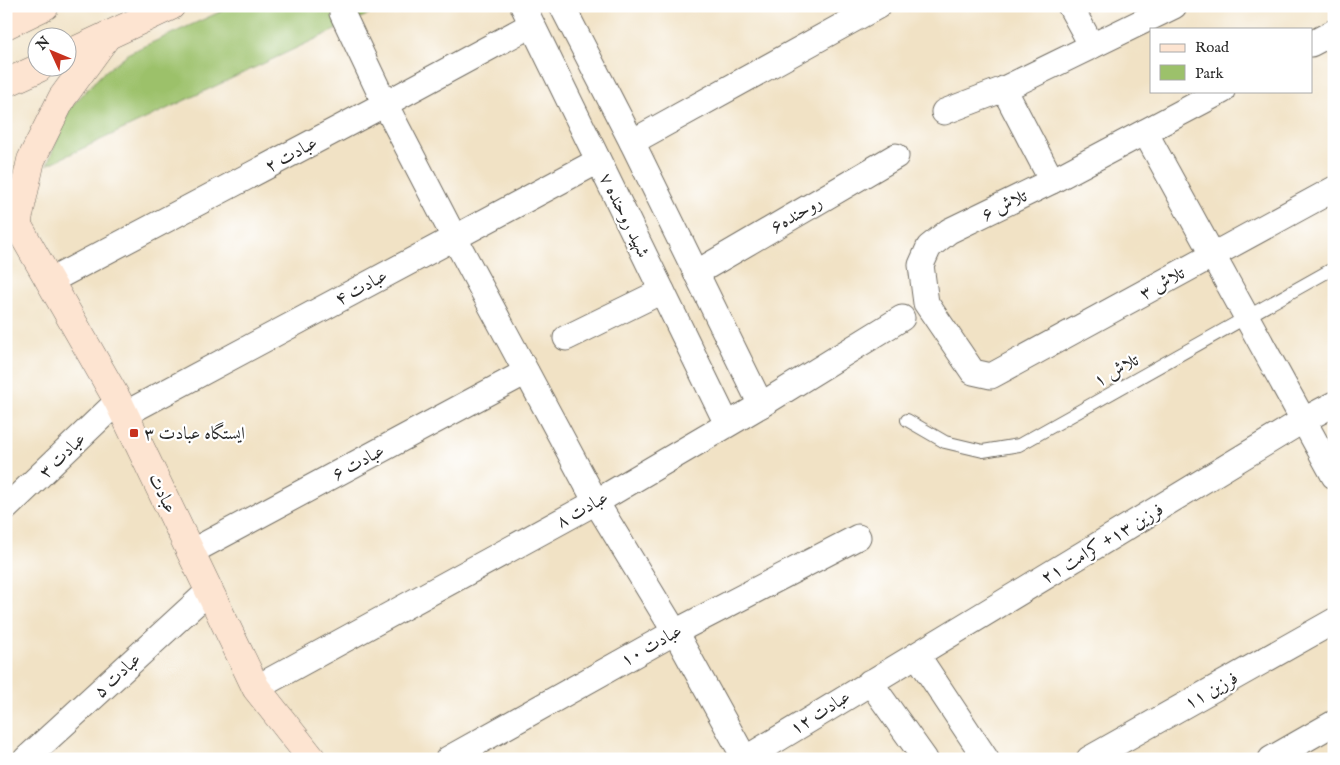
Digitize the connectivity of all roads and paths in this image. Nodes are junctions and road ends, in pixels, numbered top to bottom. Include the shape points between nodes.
1 (45, 6) edge
2 (171, 6) edge
3 (562, 6) edge
4 (878, 6) edge
5 (1070, 6) edge
6 (1174, 6) edge
7 (342, 13) dead end
8 (527, 16) edge
9 (6, 25) edge
10 (1334, 32) edge
11 (108, 35) junction
12 (1312, 43) edge
13 (1092, 46) junction
14 (78, 49) edge
15 (28, 73) edge
16 (6, 83) edge
17 (1004, 89) junction
18 (1220, 92) edge
19 (384, 104) junction
20 (944, 112) dead end
21 (1145, 132) junction
22 (632, 142) junction
23 (896, 156) dead end
24 (598, 161) junction
25 (1052, 181) junction
26 (1334, 189) edge
27 (10, 224) edge
28 (454, 237) junction
29 (1214, 254) junction
30 (1334, 268) edge
31 (696, 273) junction
32 (50, 281) junction
33 (662, 291) junction
34 (1247, 317) junction
35 (902, 318) dead end
36 (566, 338) dead end
37 (526, 372) junction
38 (991, 376) joint
39 (1334, 404) edge
40 (761, 405) junction
41 (122, 408) junction
42 (907, 420) dead end
43 (1302, 421) junction
44 (727, 424) junction
45 (1334, 476) edge
46 (596, 502) junction
47 (6, 508) edge
48 (858, 537) dead end
49 (190, 552) junction
50 (208, 590) junction
51 (1334, 621) edge
52 (675, 632) junction
53 (917, 655) junction
54 (870, 682) junction
55 (256, 688) junction
56 (1334, 722) edge
57 (309, 758) edge
58 (26, 759) edge
59 (448, 759) edge
60 (745, 759) edge
61 (925, 759) edge
62 (986, 759) edge
63 (1089, 759) edge
64 (1271, 759) edge

1 - 9 street
2 - 11 street
3 - 22 street
4 - 22 street
5 - 13 street
6 - 13 street
7 - 19 street
8 - 19 street, عبادت ۲
8 - 24 street, شهید روحنده ۷
10 - 12 street
11 - 14 street
11 - 27 street via 62,98 31,160
13 - 17 street
15 - 16 street
17 - 20 street
17 - 25 street
18 - 21 street, تلاش ۶
19 - 28 street
19 - 32 street, عبادت ۲
21 - 25 street, تلاش ۶
21 - 29 street
22 - 31 street
23 - 31 street, روحنده۶
24 - 28 street, عبادت ۴
24 - 33 street, شهید روحنده ۷
25 - 38 street, تلاش ۶ via 950,231 929,247 921,265 926,303 973,372
26 - 29 street, تلاش ۳
27 - 32 street, عبادت
28 - 37 street
28 - 41 street, عبادت ۴
29 - 34 street
29 - 38 street, تلاش ۳
30 - 34 lane, تلاش ۱
31 - 40 street
32 - 41 street, عبادت
33 - 36 street
33 - 44 street, شهید روحنده ۷
34 - 42 lane, تلاش ۱ via 1019,445 983,451 945,442
34 - 43 street
35 - 40 street, عبادت ۸
37 - 46 street
37 - 49 street, عبادت ۶
39 - 43 street, فرزین ۱۳+ کرامت ۲۱
40 - 44 street, عبادت ۸
41 - 47 street, عبادت ۳
41 - 49 street, عبادت
43 - 45 street
43 - 53 street, فرزین ۱۳+ کرامت ۲۱
44 - 46 street, عبادت ۸
46 - 52 street
46 - 55 street, عبادت ۸
48 - 52 street, عبادت ۱۰
49 - 50 street, عبادت
50 - 55 street, عبادت
50 - 58 street, عبادت ۵
51 - 63 street, فرزین ۱۱
52 - 59 street, عبادت ۱۰
52 - 60 street
53 - 54 street, فرزین ۱۳+ کرامت ۲۱
53 - 62 street
54 - 60 street, عبادت ۱۲
54 - 61 street
55 - 57 street, عبادت
56 - 64 street

